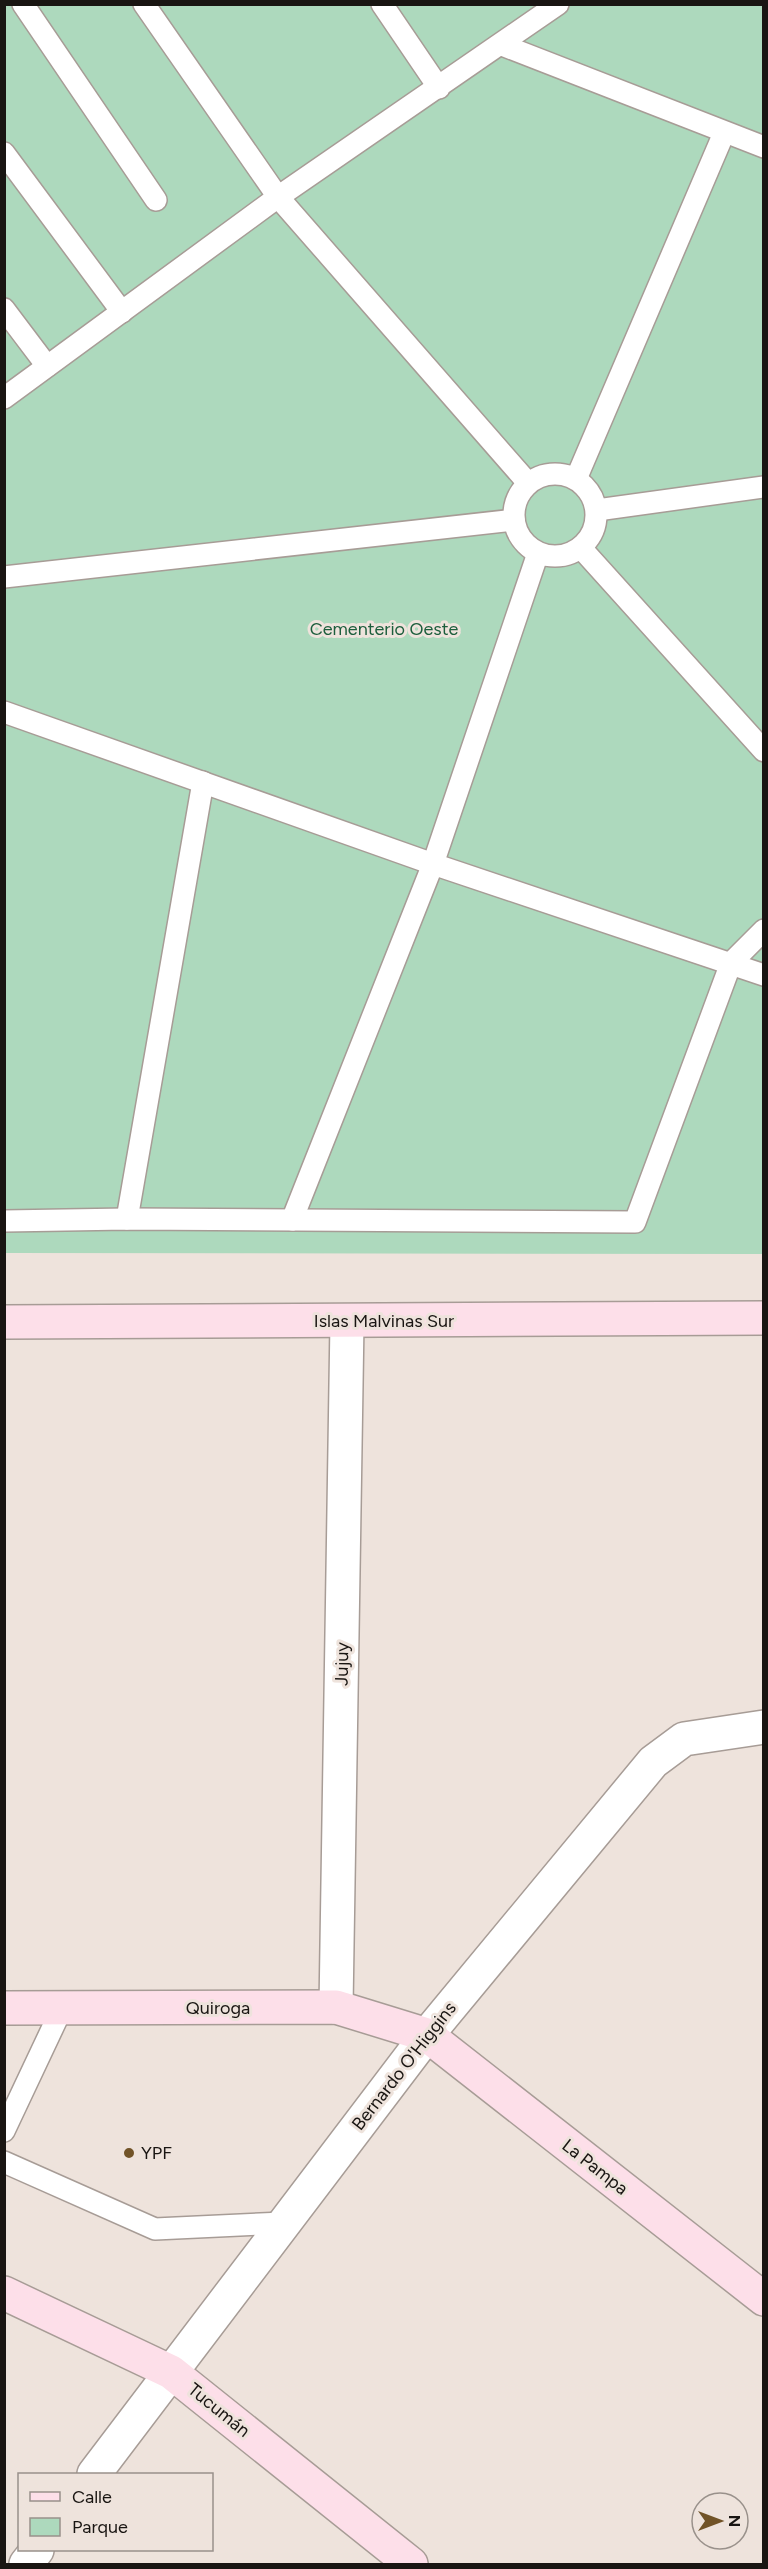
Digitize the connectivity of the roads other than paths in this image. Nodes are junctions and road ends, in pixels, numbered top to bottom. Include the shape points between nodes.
1 (23, 4) edge
2 (144, 4) edge
3 (382, 4) edge
4 (558, 4) edge
5 (502, 45) junction
6 (439, 88) junction
7 (724, 133) junction
8 (764, 147) edge
9 (4, 153) edge
10 (278, 196) junction
11 (156, 200) dead end
12 (4, 309) edge
13 (122, 312) junction
14 (47, 366) junction
15 (4, 398) edge
16 (576, 479) junction
17 (528, 483) junction
18 (764, 487) edge
19 (597, 510) junction
20 (514, 520) junction
21 (581, 548) junction
22 (538, 553) junction
23 (4, 577) edge
24 (4, 711) edge
25 (764, 751) edge
26 (203, 782) junction
27 (433, 864) junction
28 (764, 930) edge
29 (731, 963) junction
30 (764, 975) edge
31 (128, 1219) junction
32 (292, 1220) junction
33 (4, 1221) edge
34 (764, 1318) edge
35 (4, 1322) edge
36 (347, 1322) junction
37 (763, 1728) edge
38 (336, 2007) junction
39 (4, 2008) edge
40 (62, 2008) junction
41 (427, 2035) junction
42 (4, 2131) edge
43 (4, 2162) edge
44 (283, 2223) junction
45 (4, 2293) edge
46 (764, 2300) edge
47 (171, 2372) junction
48 (95, 2473) edge
49 (36, 2551) edge
50 (26, 2565) edge
51 (411, 2565) edge

1 - 11 lane
2 - 10 lane
3 - 6 lane
4 - 5 lane
5 - 6 lane
5 - 7 lane
6 - 10 lane
7 - 8 lane
7 - 16 lane
9 - 13 lane
10 - 13 lane
10 - 17 lane
12 - 14 lane
13 - 14 lane
14 - 15 lane
16 - 17 lane via 552,473
16 - 19 lane via 586,486
17 - 20 lane via 514,506
18 - 19 lane
19 - 21 lane via 596,524
20 - 22 lane via 526,545
20 - 23 lane
21 - 22 lane via 560,556
21 - 25 lane
22 - 27 lane
24 - 26 lane
26 - 27 lane
26 - 31 lane
27 - 29 lane
27 - 32 lane
28 - 29 lane
29 - 30 lane
29 - 32 lane via 635,1222
31 - 32 lane
31 - 33 lane
34 - 36 street, Islas Malvinas Sur
35 - 36 street, Islas Malvinas Sur
36 - 38 street, Jujuy
37 - 41 street, Bernardo O'Higgins via 684,1739 653,1762
38 - 40 street, Quiroga
38 - 41 street, Quiroga
39 - 40 street, Quiroga
40 - 42 lane
41 - 44 street, Bernardo O'Higgins
41 - 46 street, La Pampa
43 - 44 lane via 155,2229
44 - 47 street, Bernardo O'Higgins
45 - 47 street, Tucumán
47 - 48 street, Bernardo O'Higgins
47 - 51 street, Tucumán
49 - 50 street

